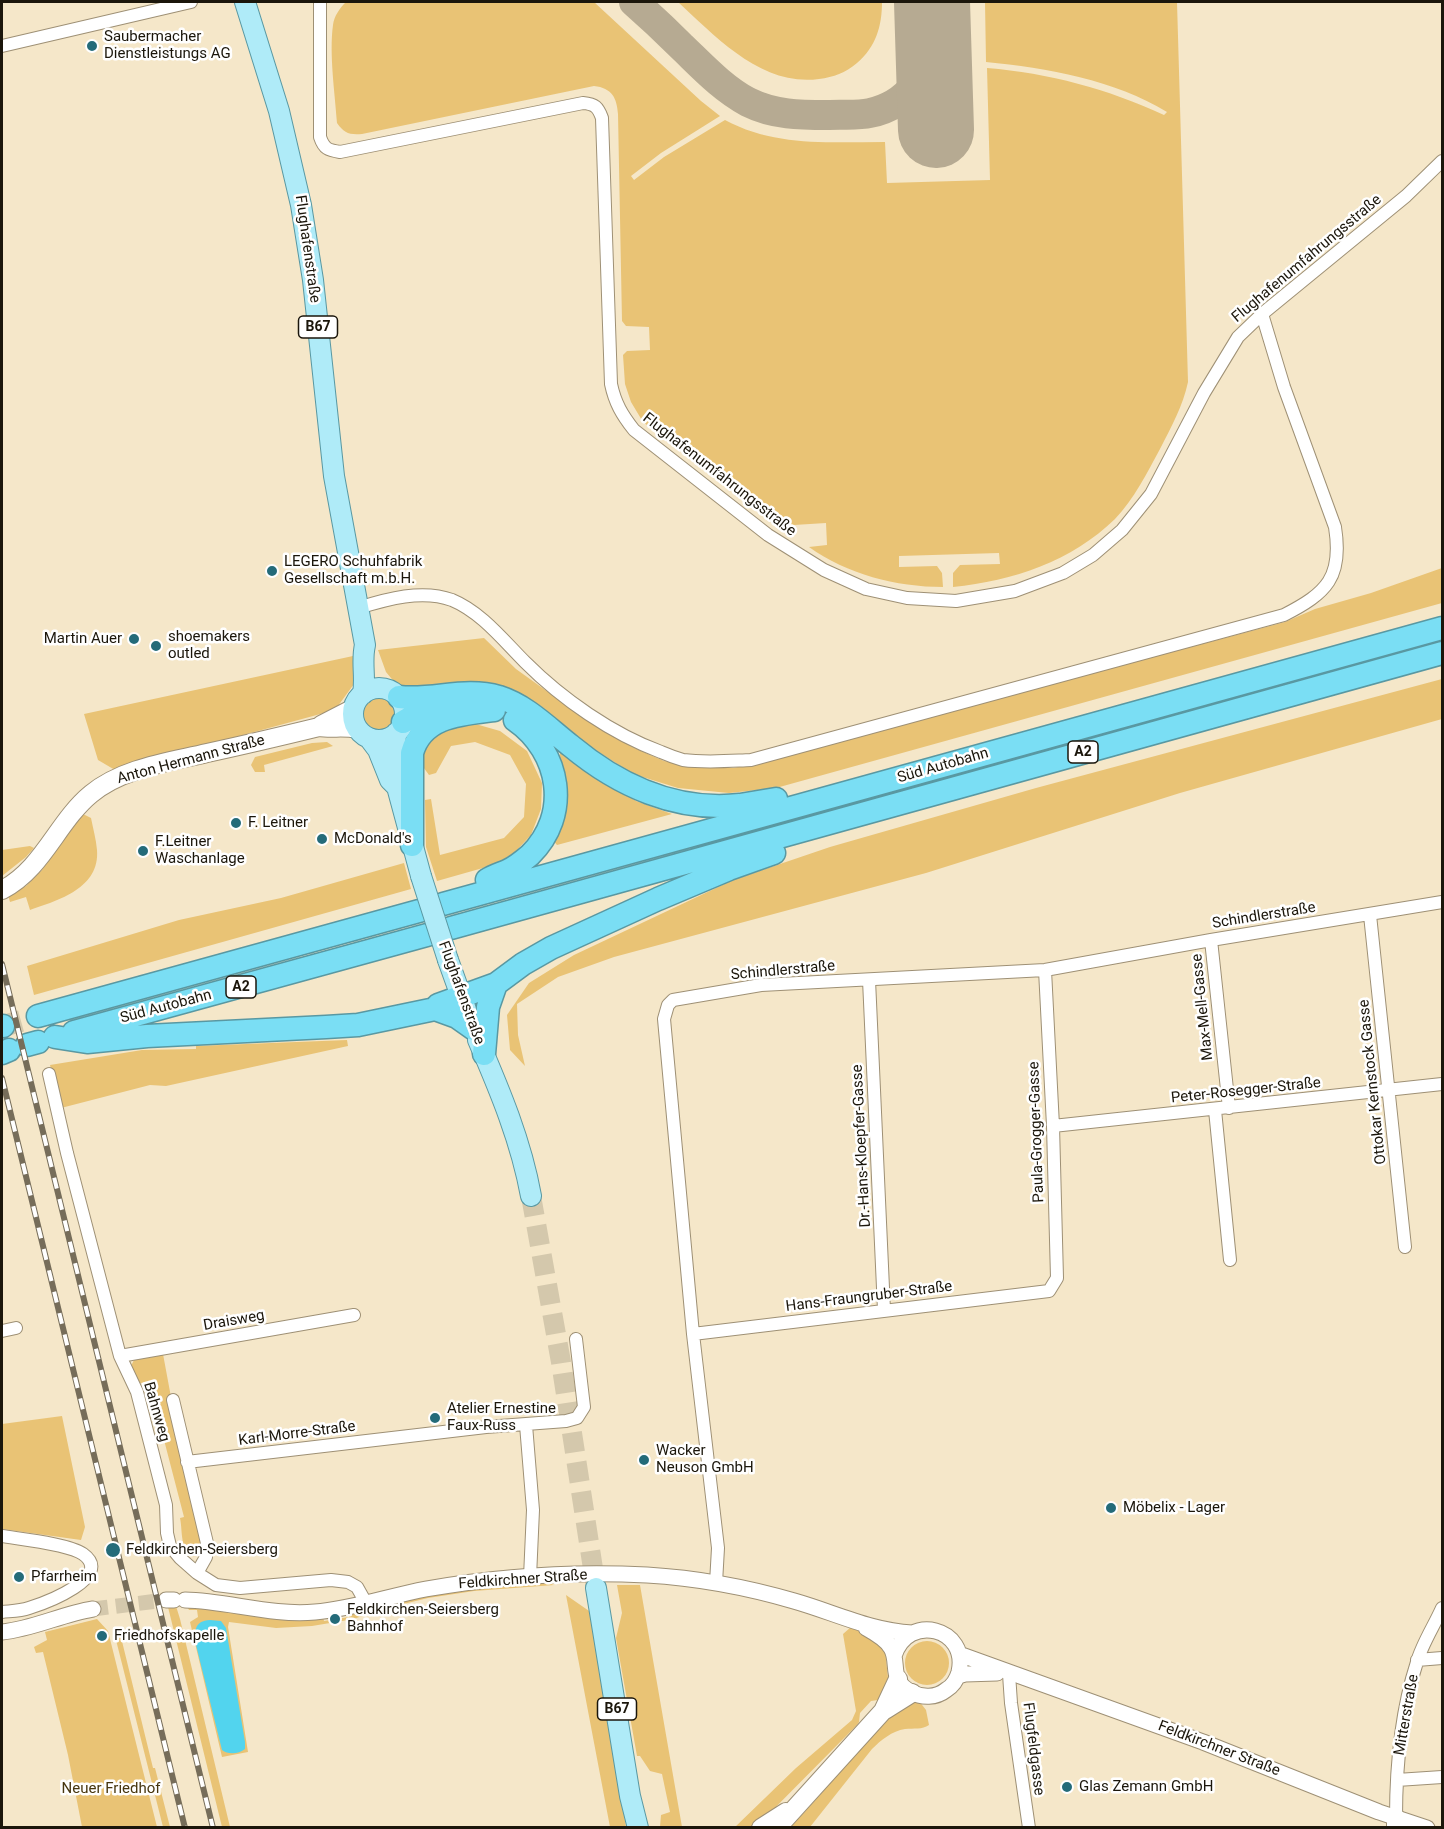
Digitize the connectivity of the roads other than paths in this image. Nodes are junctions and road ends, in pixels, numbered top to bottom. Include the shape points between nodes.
1 (191, 2) edge
2 (245, 2) edge
3 (320, 2) edge
4 (2, 46) edge
5 (1443, 161) edge
6 (1262, 314) junction
7 (358, 608) junction
8 (1443, 628) edge
9 (365, 645) junction
10 (1443, 653) edge
11 (394, 694) junction
12 (358, 701) junction
13 (494, 710) junction
14 (319, 727) junction
15 (400, 728) junction
16 (363, 733) junction
17 (397, 787) junction
18 (803, 805) junction
19 (850, 817) junction
20 (412, 845) junction
21 (2, 890) edge
22 (471, 896) junction
23 (1443, 902) edge
24 (443, 904) dead end
25 (419, 911) dead end
26 (1370, 915) junction
27 (450, 928) dead end
28 (427, 935) dead end
29 (1211, 939) junction
30 (1045, 969) junction
31 (868, 980) junction
32 (496, 984) junction
33 (460, 996) junction
34 (435, 1009) junction
35 (19, 1021) tunnel mouth
36 (474, 1029) junction
37 (29, 1045) edge
38 (484, 1054) junction
39 (49, 1074) dead end
40 (1443, 1084) edge
41 (1389, 1090) junction
42 (1229, 1108) junction
43 (1215, 1110) junction
44 (1053, 1126) junction
45 (531, 1196) tunnel mouth
46 (1405, 1247) dead end
47 (1230, 1260) dead end
48 (1049, 1291) joint
49 (884, 1310) junction
50 (354, 1315) dead end
51 (16, 1328) dead end
52 (2, 1331) edge
53 (693, 1334) junction
54 (576, 1338) dead end
55 (120, 1356) junction
56 (173, 1400) dead end
57 (526, 1425) junction
58 (187, 1462) junction
59 (2, 1536) edge
60 (197, 1574) junction
61 (530, 1577) junction
62 (716, 1583) junction
63 (596, 1588) tunnel mouth
64 (175, 1600) tunnel mouth
65 (366, 1603) junction
66 (93, 1608) tunnel mouth
67 (1443, 1608) edge
68 (2, 1612) edge
69 (859, 1623) junction
70 (2, 1632) edge
71 (912, 1633) junction
72 (959, 1654) junction
73 (894, 1656) junction
74 (1443, 1658) edge
75 (1417, 1660) junction
76 (1009, 1674) junction
77 (958, 1676) junction
78 (898, 1679) junction
79 (912, 1693) junction
80 (883, 1711) junction
81 (627, 1770) junction
82 (1443, 1777) edge
83 (1397, 1780) junction
84 (630, 1796) junction
85 (793, 1808) junction
86 (1396, 1823) edge
87 (631, 1827) edge
88 (638, 1827) edge
89 (649, 1827) edge
90 (761, 1827) edge
91 (777, 1827) edge
92 (1029, 1827) edge
93 (1427, 1827) edge

1 - 4 street
2 - 7 main road, Flughafenstraße / B67 via 279,111 301,205 330,446
3 - 6 street, Flughafenumfahrungsstraße via 320,137 328,150 340,152 582,103 599,109 615,404 634,430 768,535 824,570 866,589 908,598 956,601 1015,591 1063,573 1093,555 1122,530 1151,494 1229,348
5 - 6 street, Flughafenumfahrungsstraße
6 - 7 street via 1335,527 1338,547 1336,568 1324,589 1308,603 1284,615 751,760 718,762 681,759 638,743 595,718 535,672 476,614 451,600 420,595
7 - 9 main road, Flughafenstraße / B67
8 - 18 highway, Süd Autobahn / A2
9 - 11 main road, Flughafenstraße / B67 via 372,653 381,680
9 - 12 main road, Flughafenstraße / B67 via 365,682
10 - 19 highway, Süd Autobahn / A2
11 - 12 main road via 371,689
11 - 15 main road, Flughafenstraße / B67 via 404,707
11 - 18 highway via 411,699 477,693 522,706 594,765 630,786 664,798 700,805 738,805 779,798
12 - 14 main road, Anton Hermann Straße
12 - 16 main road, Flughafenstraße / B67 via 353,720
13 - 15 highway via 462,704 443,706 420,712
13 - 20 highway via 460,713 428,726 416,740 412,753
13 - 22 highway via 527,728 544,749 555,781 555,806 549,828 532,853 509,870 489,878
14 - 16 main road, Anton Hermann Straße via 347,727
14 - 21 main road, Anton Hermann Straße via 167,763 110,782 81,803 25,874
15 - 16 main road via 380,740
15 - 17 main road, Flughafenstraße / B67 via 395,745
16 - 17 main road, Flughafenstraße / B67 via 378,750 390,780
17 - 20 main road, Flughafenstraße / B67
18 - 22 highway, Süd Autobahn / A2
19 - 27 highway, Süd Autobahn / A2
19 - 32 highway via 551,948
20 - 33 main road, Flughafenstraße / B67, bridge
22 - 24 highway, Süd Autobahn / A2
23 - 26 street, Schindlerstraße
25 - 35 highway, Süd Autobahn / A2
26 - 29 street, Schindlerstraße
26 - 41 street, Ottokar Kernstock Gasse
28 - 37 highway, Süd Autobahn / A2
29 - 30 street, Schindlerstraße
29 - 42 street, Max-Mell-Gasse
30 - 31 street, Schindlerstraße
30 - 44 street, Paula-Grogger-Gasse
31 - 49 street, Dr.-Hans-Kloepfer-Gasse
31 - 53 street, Schindlerstraße via 761,985 673,1000 668,1005 664,1019
32 - 33 highway
32 - 38 highway via 488,1007
33 - 34 highway
33 - 36 main road, Flughafenstraße / B67
34 - 36 highway
34 - 37 highway via 326,1028
36 - 38 main road, Flughafenstraße / B67
38 - 45 main road, Flughafenstraße / B67 via 511,1118
39 - 55 street, Bahnweg
40 - 41 street, Peter-Rosegger-Straße
41 - 42 street, Peter-Rosegger-Straße
41 - 46 street, Ottokar Kernstock Gasse
42 - 43 street, Peter-Rosegger-Straße
43 - 44 street, Peter-Rosegger-Straße
43 - 47 street
44 - 48 street, Paula-Grogger-Gasse via 1057,1278
48 - 49 street, Hans-Fraungruber-Straße
49 - 53 street, Hans-Fraungruber-Straße
50 - 55 street, Draisweg
51 - 52 street
53 - 62 street, Schindlerstraße via 718,1548
54 - 57 street, Karl-Morre-Straße via 584,1400 581,1413 566,1421
55 - 60 street, Bahnweg via 137,1392 166,1505 168,1539 174,1552
56 - 58 street
57 - 58 street, Karl-Morre-Straße
57 - 61 street via 533,1510
58 - 60 street via 207,1543 206,1557
59 - 68 street via 75,1551 88,1560 91,1569 80,1585 29,1608
60 - 65 street, Bahnweg via 216,1585 240,1588 348,1582 357,1587
61 - 62 street, Feldkirchner Straße via 646,1575
61 - 65 street, Feldkirchner Straße via 458,1584
62 - 69 street, Feldkirchner Straße via 758,1591
63 - 81 main road, B67
64 - 65 street, Feldkirchner Straße via 289,1613
66 - 70 street
67 - 75 street, Mitterstraße
69 - 71 street, Feldkirchner Straße
69 - 73 street, Feldkirchner Straße via 885,1641
71 - 72 street via 938,1632 949,1638
71 - 73 street
72 - 76 street, Feldkirchner Straße
72 - 77 street
73 - 78 street
74 - 75 street
75 - 83 street, Mitterstraße
76 - 77 street, Feldkirchner Straße
76 - 86 street, Feldkirchner Straße via 1203,1742
76 - 92 street, Flugfeldgasse
77 - 79 street via 941,1693
78 - 79 street
78 - 80 main road
79 - 80 main road
80 - 85 main road
81 - 84 main road, B67
81 - 89 main road
82 - 83 street
83 - 86 street, Mitterstraße
84 - 87 main road, B67
84 - 88 main road, B67
85 - 90 main road
85 - 91 main road
86 - 93 street, Feldkirchner Straße

